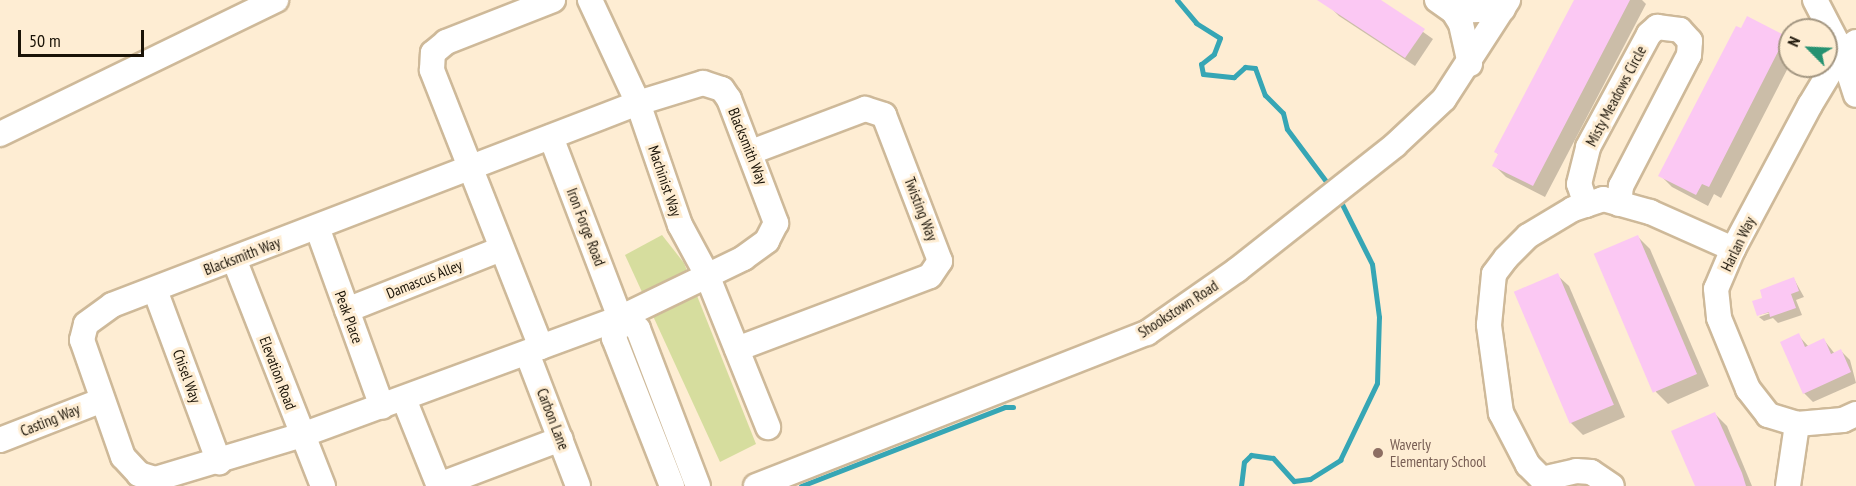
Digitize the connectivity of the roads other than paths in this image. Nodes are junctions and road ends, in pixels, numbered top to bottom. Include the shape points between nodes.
1 (276, 0) edge
2 (553, 0) edge
3 (590, 0) edge
4 (1815, 0) edge
5 (1505, 4) edge
6 (1445, 5) edge
7 (1849, 47) edge
8 (1470, 64) junction
9 (1856, 95) edge
10 (638, 103) junction
11 (0, 134) edge
12 (551, 137) junction
13 (751, 152) junction
14 (469, 170) junction
15 (1619, 204) junction
16 (1586, 205) junction
17 (317, 227) junction
18 (501, 249) junction
19 (1733, 249) junction
20 (234, 259) junction
21 (707, 275) junction
22 (155, 290) junction
23 (346, 310) junction
24 (621, 318) junction
25 (737, 349) junction
26 (534, 350) junction
27 (404, 399) junction
28 (100, 400) junction
29 (382, 407) junction
30 (1856, 414) edge
31 (1797, 424) junction
32 (768, 427) dead end
33 (302, 435) junction
34 (561, 439) junction
35 (0, 440) edge
36 (207, 472) edge
37 (1545, 482) edge
38 (323, 486) edge
39 (439, 486) edge
40 (579, 486) edge
41 (672, 486) edge
42 (699, 486) edge
43 (756, 486) edge
44 (1612, 486) edge
45 (1788, 486) edge

1 - 11 street
2 - 14 street via 446,42 433,53 432,70
3 - 10 street, Machinist Way
4 - 7 street
5 - 6 street
5 - 8 street, Shookstown Road
6 - 8 street via 1467,40
7 - 9 street
7 - 19 street, Harlan Way
8 - 43 street, Shookstown Road via 1444,99 1395,146 1147,333
10 - 12 street, Blacksmith Way
10 - 13 street, Blacksmith Way via 684,87 712,84 729,99
10 - 21 street, Machinist Way via 680,225
12 - 14 street, Blacksmith Way
12 - 24 street, Iron Forge Road
13 - 21 street, Blacksmith Way via 774,215 774,233 744,258
13 - 25 street, Twisting Way via 865,109 884,115 940,261 930,276
14 - 17 street, Blacksmith Way
14 - 18 street
15 - 16 street via 1603,199
15 - 16 street, Misty Meadows Circle via 1621,186 1689,55 1690,41 1680,30 1657,27 1649,34 1610,106 1581,166 1580,184
15 - 19 street via 1650,212
16 - 37 street via 1528,236 1494,274 1490,325 1501,413 1528,465
17 - 20 street, Blacksmith Way
17 - 23 street, Peak Place
18 - 23 street, Damascus Alley
18 - 26 street
19 - 31 street, Harlan Way via 1716,289 1719,318 1748,389 1768,415
20 - 22 street, Blacksmith Way
20 - 33 street, Elevation Road
21 - 24 street, Blacksmith Way
21 - 25 street, Machinist Way
22 - 28 street, Blacksmith Way via 112,305 86,324 82,340
22 - 36 street, Chisel Way
23 - 29 street, Peak Place
24 - 26 street, Blacksmith Way
24 - 41 street, Iron Forge Road via 614,338
24 - 42 street, Iron Forge Road via 638,329
25 - 32 street, Machinist Way
26 - 27 street, Blacksmith Way
26 - 34 street, Carbon Lane
27 - 29 street, Blacksmith Way
27 - 39 street
28 - 35 street, Casting Way
28 - 36 street, Blacksmith Way via 123,458 139,474 155,479
29 - 33 street, Blacksmith Way
30 - 31 street, Harlan Way via 1843,420
31 - 45 street
33 - 36 street, Blacksmith Way
33 - 38 street, Elevation Road
34 - 39 street
34 - 40 street, Carbon Lane
37 - 44 street via 1576,471 1591,472

